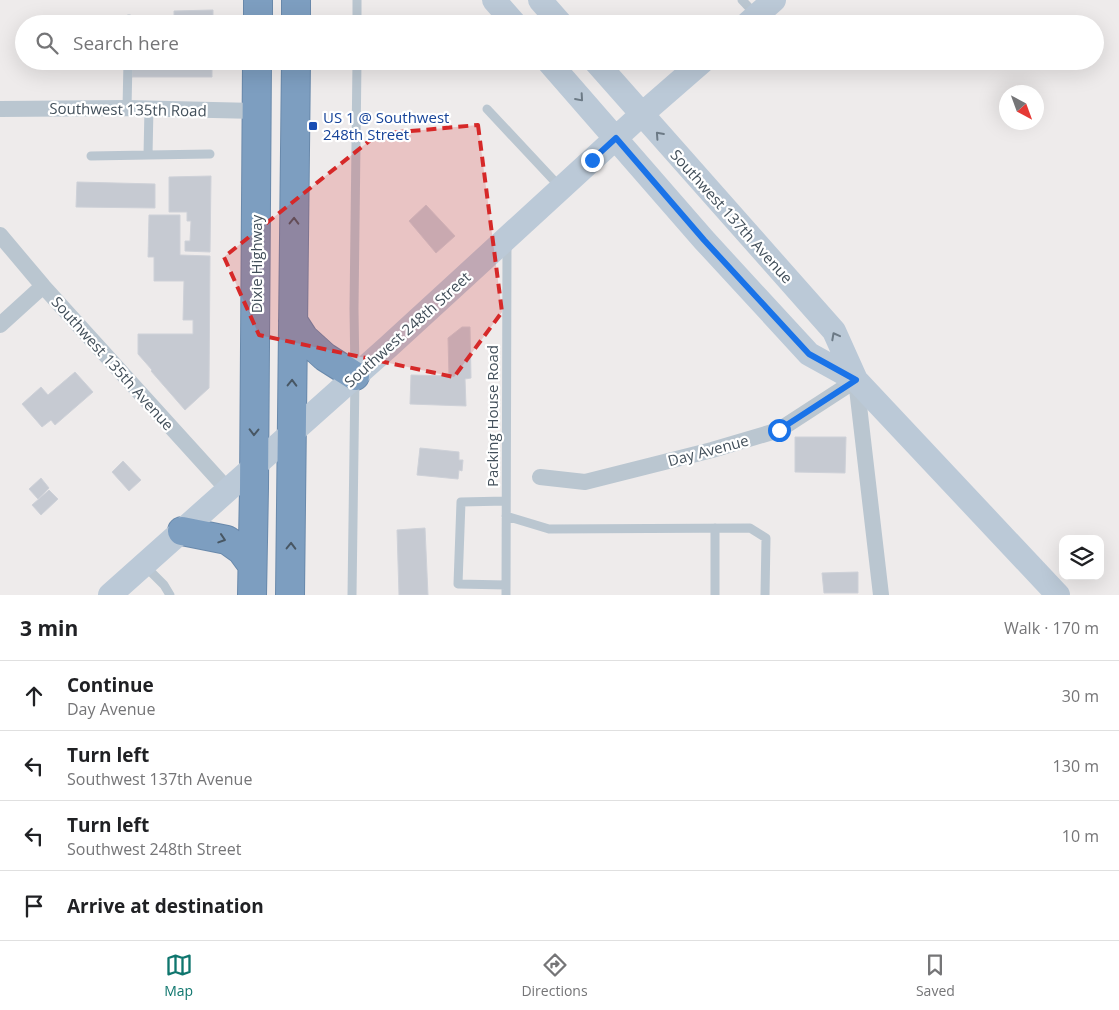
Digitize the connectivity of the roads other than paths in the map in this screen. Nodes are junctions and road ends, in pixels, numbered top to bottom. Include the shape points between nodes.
1 (258, 0) edge
2 (296, 0) edge
3 (357, 0) edge
4 (494, 0) edge
5 (540, 0) edge
6 (774, 0) edge
7 (748, 13) edge
8 (258, 15) edge
9 (296, 15) edge
10 (357, 15) edge
11 (506, 15) edge
12 (553, 15) edge
13 (128, 70) edge
14 (257, 70) edge
15 (296, 70) edge
16 (357, 70) edge
17 (556, 70) edge
18 (603, 70) edge
19 (693, 70) edge
20 (127, 108) junction
21 (149, 108) junction
22 (0, 109) edge
23 (487, 109) dead end
24 (257, 112) junction
25 (641, 115) junction
26 (616, 138) junction
27 (210, 154) dead end
28 (148, 155) junction
29 (90, 156) dead end
30 (562, 188) junction
31 (0, 236) edge
32 (507, 238) junction
33 (43, 286) junction
34 (293, 321) junction
35 (0, 325) edge
36 (355, 376) junction
37 (856, 380) junction
38 (292, 432) junction
39 (254, 467) junction
40 (540, 477) dead end
41 (228, 490) junction
42 (506, 501) junction
43 (506, 516) junction
44 (715, 528) junction
45 (182, 531) junction
46 (252, 564) junction
47 (144, 565) junction
48 (506, 585) junction
49 (110, 595) edge
50 (170, 595) edge
51 (252, 595) edge
52 (290, 595) edge
53 (352, 595) edge
54 (506, 595) edge
55 (714, 595) edge
56 (765, 595) edge
57 (881, 595) edge
58 (1058, 595) edge

1 - 8 highway
2 - 9 highway
3 - 10 lane
4 - 11 main road
5 - 12 main road
6 - 7 main road
13 - 20 lane
14 - 24 highway, Dixie Highway
34 -> 15 highway
16 - 36 lane
17 -> 26 main road, Southwest 137th Avenue
18 - 25 main road, Southwest 137th Avenue
19 - 25 main road, Southwest 248th Street
20 - 21 street, Southwest 135th Road
20 - 22 street, Southwest 135th Road
21 - 24 street, Southwest 135th Road
21 - 28 lane
23 - 30 lane
24 -> 39 highway, Dixie Highway
25 - 26 main road, Southwest 248th Street
37 -> 25 main road, Southwest 137th Avenue via 834,331
26 - 30 main road, Southwest 248th Street
26 - 37 main road, Southwest 137th Avenue via 809,354
27 - 28 lane
28 - 29 lane
30 - 32 main road, Southwest 248th Street
31 - 33 street, Southwest 135th Avenue
32 - 36 main road, Southwest 248th Street
32 - 42 lane, Packing House Road
33 - 35 street
33 - 41 street, Southwest 135th Avenue
34 - 36 highway via 304,338 325,357
38 -> 34 highway
36 - 38 main road, Southwest 248th Street
36 - 53 lane
37 - 40 street, Day Avenue via 779,430 585,482
37 - 57 street
37 - 58 main road, Southwest 137th Avenue
38 - 39 main road, Southwest 248th Street
52 -> 38 highway
39 - 41 main road, Southwest 248th Street
39 - 46 highway, Dixie Highway
41 - 45 main road, Southwest 248th Street
42 - 43 lane, Packing House Road
42 - 48 lane via 461,502 458,584
43 - 44 lane via 549,529
43 - 48 lane, Packing House Road
44 - 55 lane
44 - 56 lane via 750,528 766,538
45 -> 46 highway via 227,540
45 - 47 main road, Southwest 248th Street
46 - 51 highway, Dixie Highway
47 - 49 main road, Southwest 248th Street
47 - 50 lane
48 - 54 lane, Packing House Road

